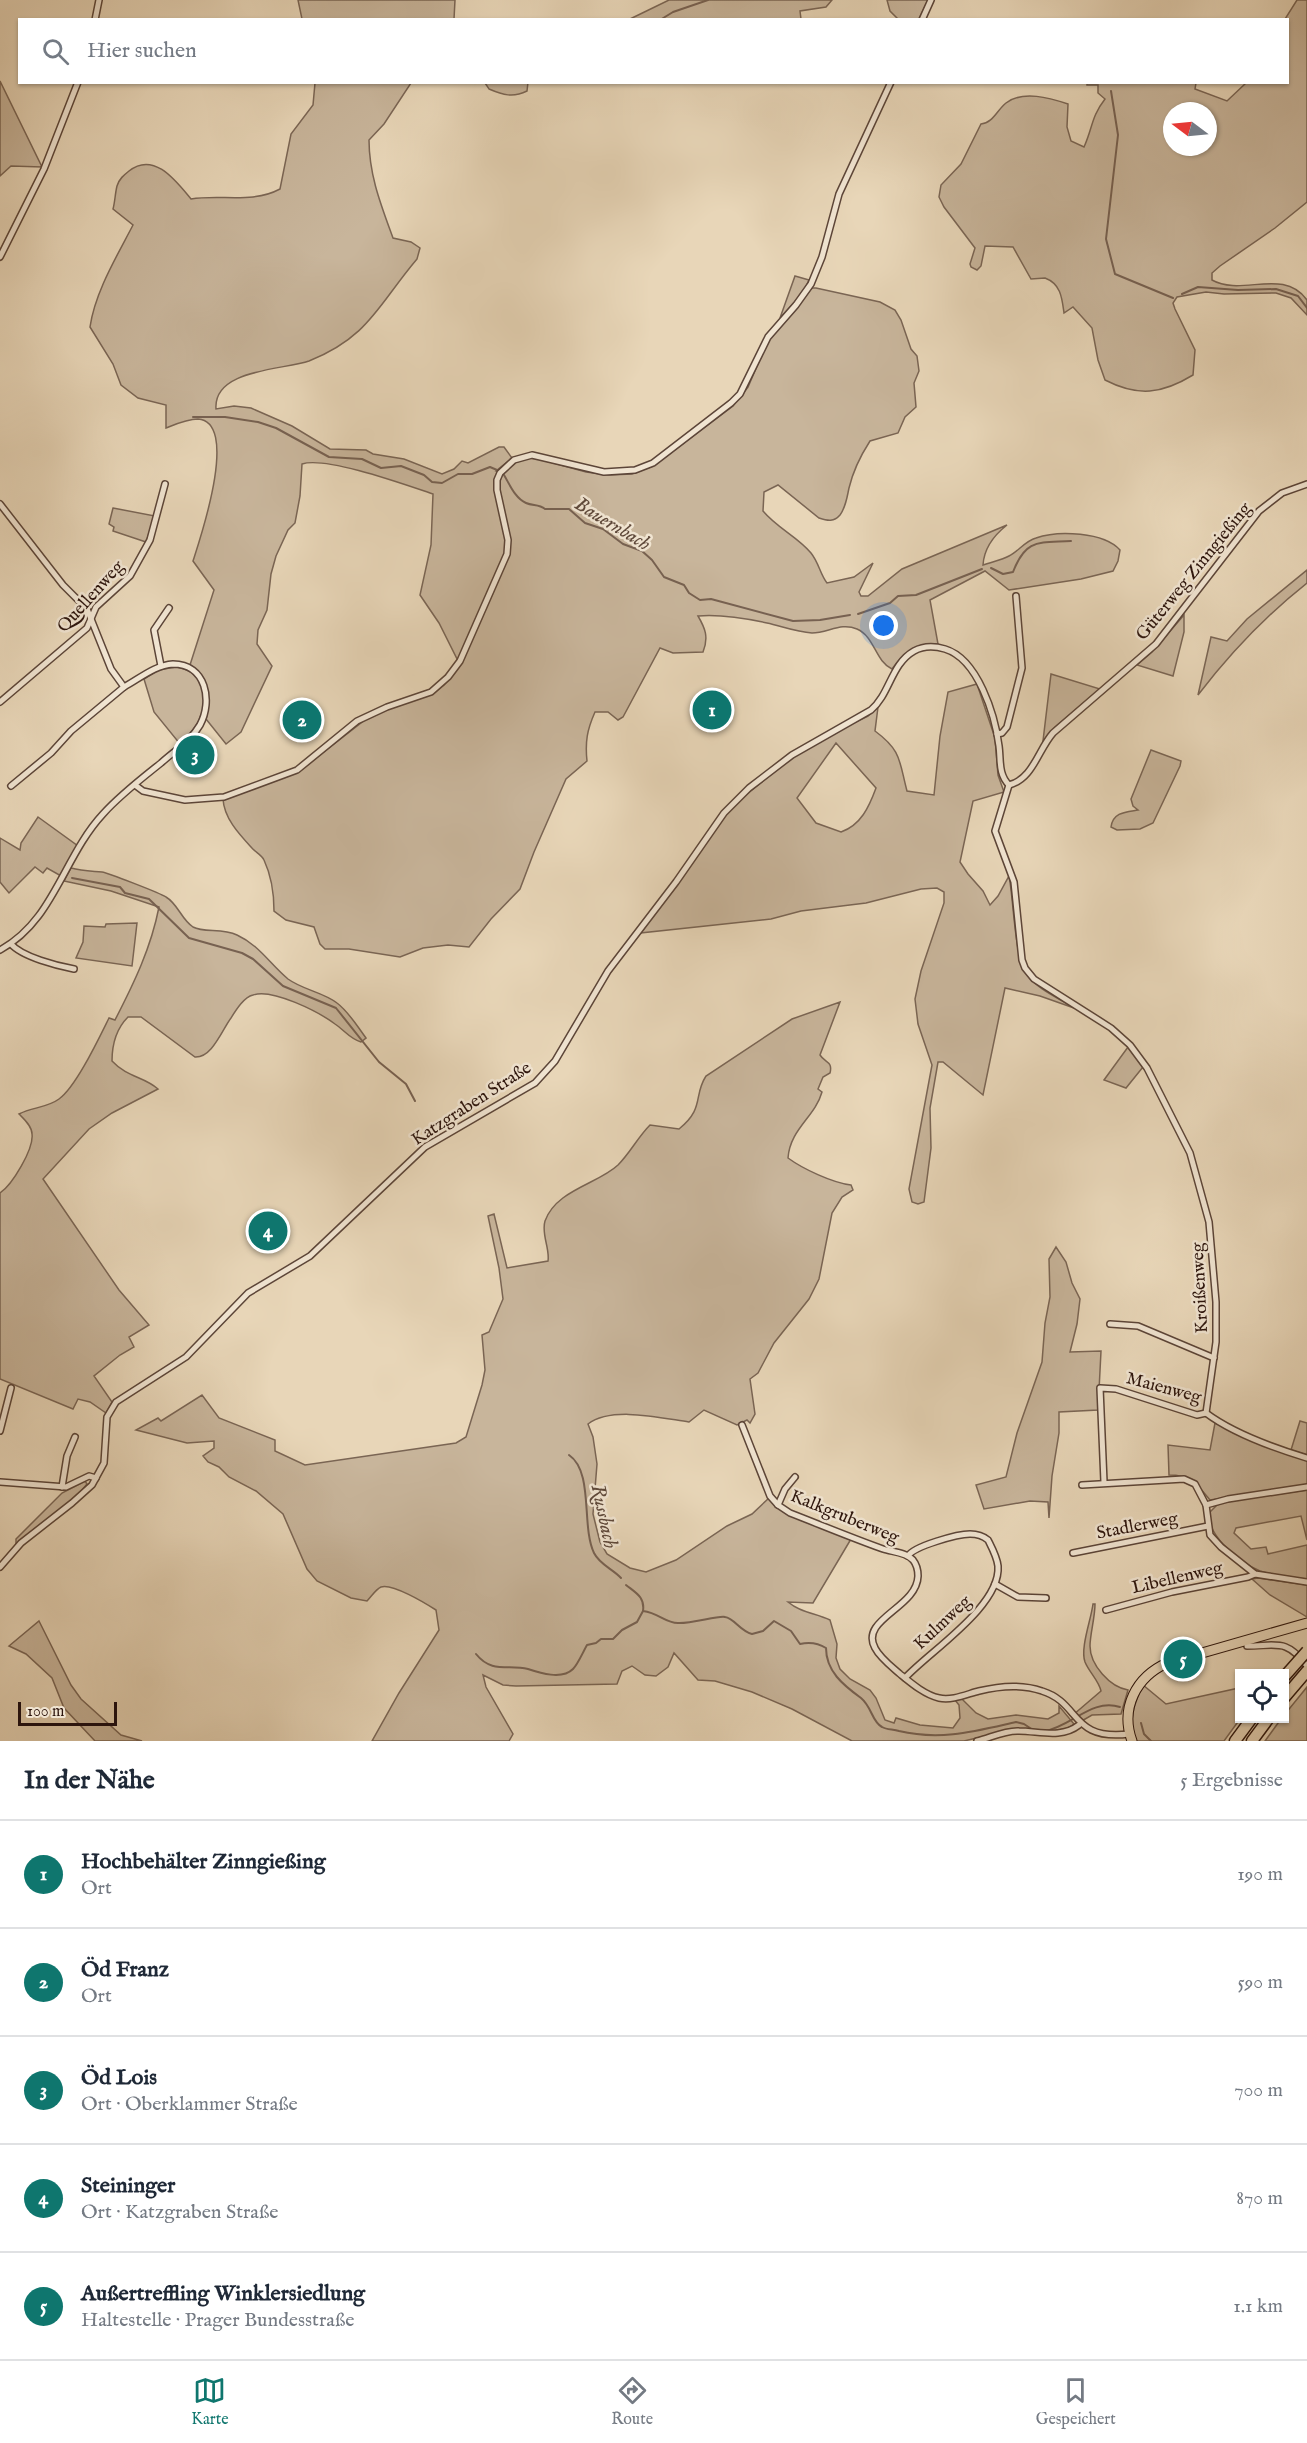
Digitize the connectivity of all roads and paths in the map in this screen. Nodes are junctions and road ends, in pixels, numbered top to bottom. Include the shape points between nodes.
1 (99, 0) edge
2 (931, 0) edge
3 (94, 18) edge
4 (923, 18) edge
5 (77, 84) edge
6 (890, 84) edge
7 (0, 257) edge
8 (165, 484) dead end
9 (1307, 484) edge
10 (0, 504) edge
11 (1016, 596) dead end
12 (169, 608) dead end
13 (92, 617) junction
14 (161, 666) junction
15 (124, 687) junction
16 (0, 702) edge
17 (997, 734) junction
18 (135, 784) junction
19 (1009, 785) junction
20 (11, 786) dead end
21 (11, 944) junction
22 (0, 950) edge
23 (74, 969) dead end
24 (1110, 1324) dead end
25 (1214, 1359) junction
26 (11, 1388) dead end
27 (1206, 1413) junction
28 (742, 1425) dead end
29 (0, 1431) edge
30 (75, 1437) dead end
31 (1307, 1458) edge
32 (795, 1477) dead end
33 (96, 1478) junction
34 (0, 1482) edge
35 (1104, 1482) junction
36 (1082, 1485) dead end
37 (62, 1487) junction
38 (1307, 1487) edge
39 (778, 1505) junction
40 (1206, 1505) junction
41 (1208, 1526) junction
42 (1072, 1553) dead end
43 (908, 1556) junction
44 (0, 1567) edge
45 (1255, 1574) junction
46 (1307, 1582) edge
47 (995, 1584) junction
48 (1046, 1598) dead end
49 (1106, 1610) dead end
50 (1307, 1623) edge
51 (1247, 1646) dead end
52 (1307, 1650) edge
53 (1307, 1666) edge
54 (1289, 1671) edge
55 (1307, 1671) edge
56 (905, 1678) junction
57 (1289, 1692) edge
58 (1249, 1723) edge
59 (1266, 1723) edge
60 (1078, 1724) junction
61 (1130, 1738) edge
62 (976, 1741) edge
63 (1235, 1741) edge
64 (1252, 1741) edge

1 - 3 street
2 - 4 street
5 - 7 street via 44,169
6 - 18 street via 839,194 811,284 768,337 745,386 731,403 653,463 635,471 604,472 532,455 514,460 500,473 497,490 508,540 507,554 460,661 439,686 357,721 297,770 224,797 177,799 142,791
8 - 13 street, Quellenweg via 145,552 130,576 96,607
9 - 19 street, Güterweg Zinngießing via 1282,493 1259,511 1156,644 1058,728 1042,746 1027,775
10 - 13 street
11 - 17 street via 1022,668 1007,727
12 - 14 street via 153,634
13 - 15 street via 111,669
13 - 16 street, Quellenweg via 87,628
14 - 15 street
14 - 18 street via 186,666 202,679 206,689 205,712 191,738
15 - 20 street
17 - 19 street, Katzgraben Straße via 1001,775
17 - 33 street, Katzgraben Straße via 979,682 959,656 928,646 906,657 881,701 871,710 792,755 724,813 608,970 555,1061 535,1083 425,1148 310,1256 248,1293 186,1357 116,1402 107,1417 106,1455
18 - 21 street via 100,817 39,918
19 - 25 street, Kroißenweg via 995,831 1014,882 1025,968 1034,979 1111,1028 1130,1045 1147,1068 1194,1163 1212,1237 1217,1328
21 - 22 street
21 - 23 street via 46,962
24 - 25 street via 1138,1326
25 - 27 street, Kroißenweg
26 - 29 street
27 - 31 street via 1251,1437
27 - 35 street, Maienweg via 1197,1415 1116,1389 1100,1388
28 - 39 street, Kalkgruberweg via 770,1496
30 - 37 street
32 - 39 street, Kalkgruberweg
33 - 37 street via 89,1476
33 - 44 street, Katzgraben Straße via 80,1497 21,1543
34 - 37 street
35 - 36 street
35 - 40 street via 1184,1479 1195,1484
38 - 40 street
39 - 43 street, Kalkgruberweg via 790,1513
40 - 41 street
41 - 42 street, Stadlerweg
41 - 45 street via 1215,1541
43 - 47 street via 914,1549 952,1537 979,1535 988,1540 996,1558
43 - 56 street, Kalkgruberweg via 917,1566 915,1590 906,1602 881,1620 872,1639 879,1653
45 - 46 street
45 - 49 street, Libellenweg
47 - 48 street via 1018,1597
47 - 56 street, Kulmweg via 976,1612
50 - 61 main road via 1160,1666 1141,1682 1129,1706
51 - 53 street via 1286,1646
52 - 54 highway, bridge
55 - 57 highway
56 - 60 street, Kalkgruberweg via 941,1699 1004,1687 1040,1690 1055,1697
58 - 63 highway
59 - 64 highway
60 - 61 street, Kalkgruberweg via 1091,1733
60 - 62 street via 1070,1730 1049,1734 1018,1731

